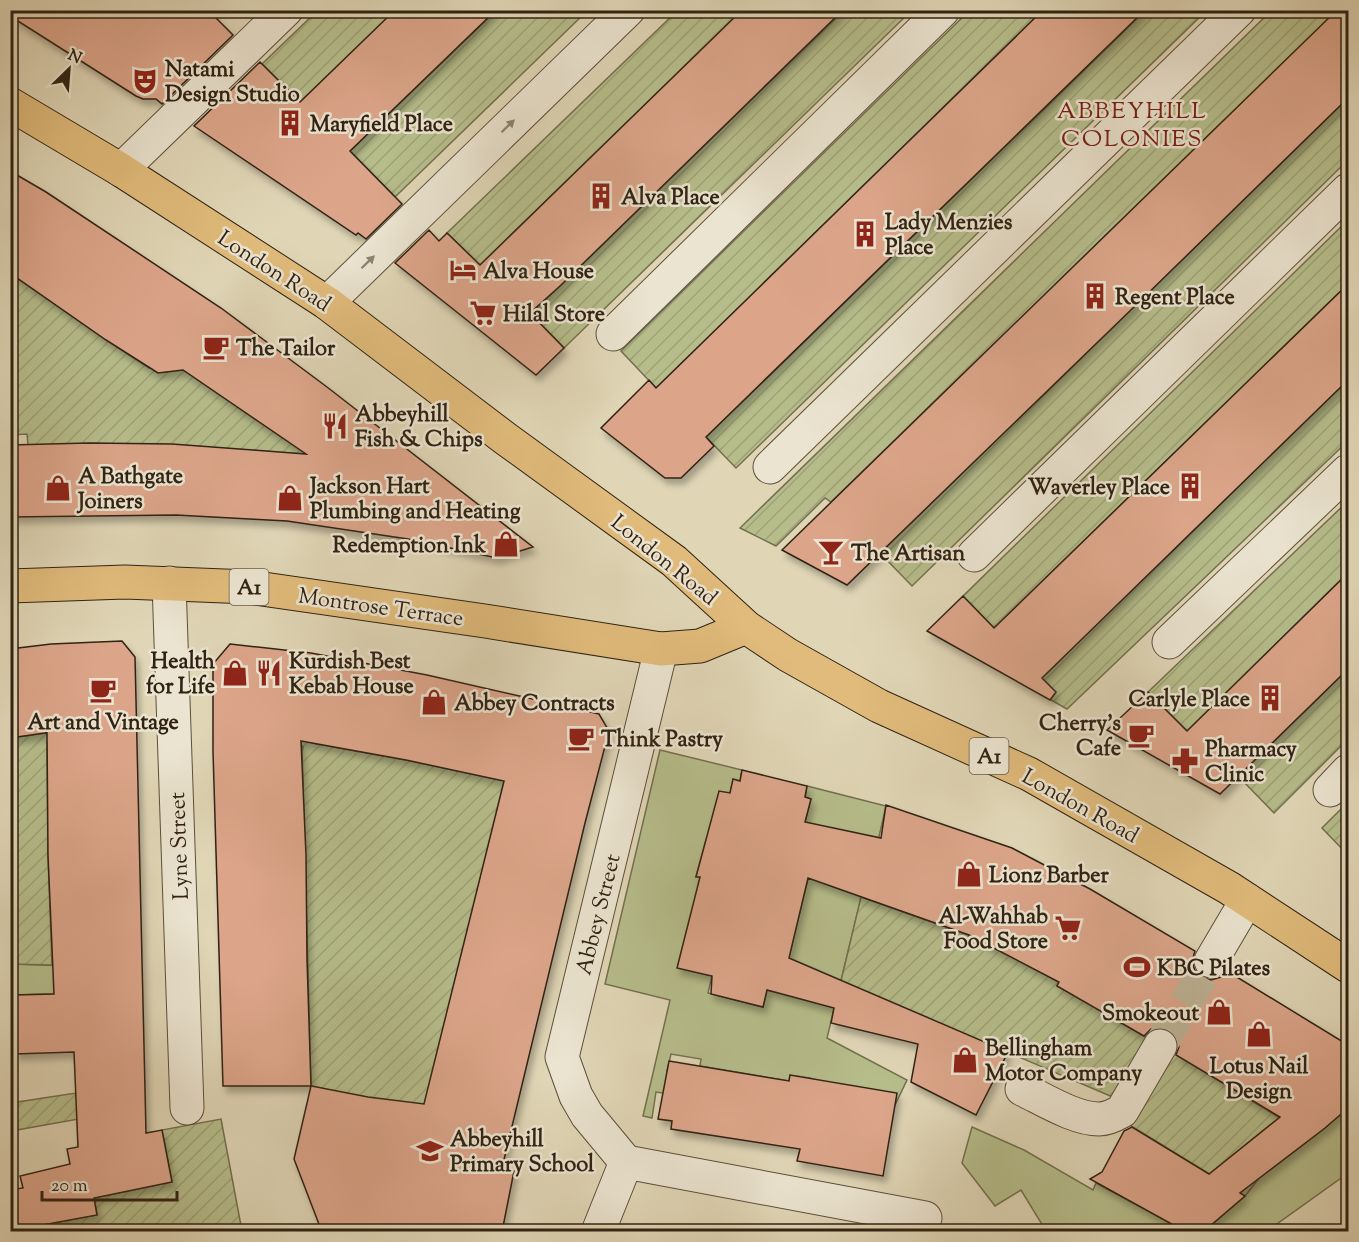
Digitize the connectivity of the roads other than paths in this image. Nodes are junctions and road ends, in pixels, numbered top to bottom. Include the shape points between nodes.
1 (286, 10) edge
2 (628, 10) edge
3 (943, 10) edge
4 (1239, 10) edge
5 (10, 104) edge
6 (121, 170) junction
7 (1348, 190) edge
8 (327, 303) junction
9 (613, 333) dead end
10 (770, 467) dead end
11 (1348, 471) edge
12 (974, 555) dead end
13 (169, 583) junction
14 (10, 586) edge
15 (746, 627) junction
16 (1169, 642) dead end
17 (661, 649) junction
18 (1247, 900) junction
19 (1211, 960) tunnel mouth
20 (1348, 966) edge
21 (1160, 1046) tunnel mouth
22 (1022, 1089) dead end
23 (187, 1108) dead end
24 (626, 1162) junction
25 (925, 1218) dead end
26 (598, 1232) edge

1 - 6 street
8 -> 2 street
3 - 9 street
4 - 10 street
5 - 6 main road, London Road
6 - 8 main road, London Road
7 - 12 street
8 - 15 main road, London Road via 674,561
11 - 16 street
13 - 14 main road, Montrose Terrace / A1
13 - 17 main road, Montrose Terrace / A1 via 249,587
13 - 23 street, Lyne Street
15 - 17 main road, Montrose Terrace / A1 via 700,646
15 - 18 main road, London Road / A1 via 879,706 1029,774
17 - 24 street, Abbey Street via 562,1057 587,1115
18 - 19 street
18 - 20 main road, London Road / A1
21 - 22 street via 1122,1111 1114,1115 1088,1118
24 - 25 street
24 - 26 street

